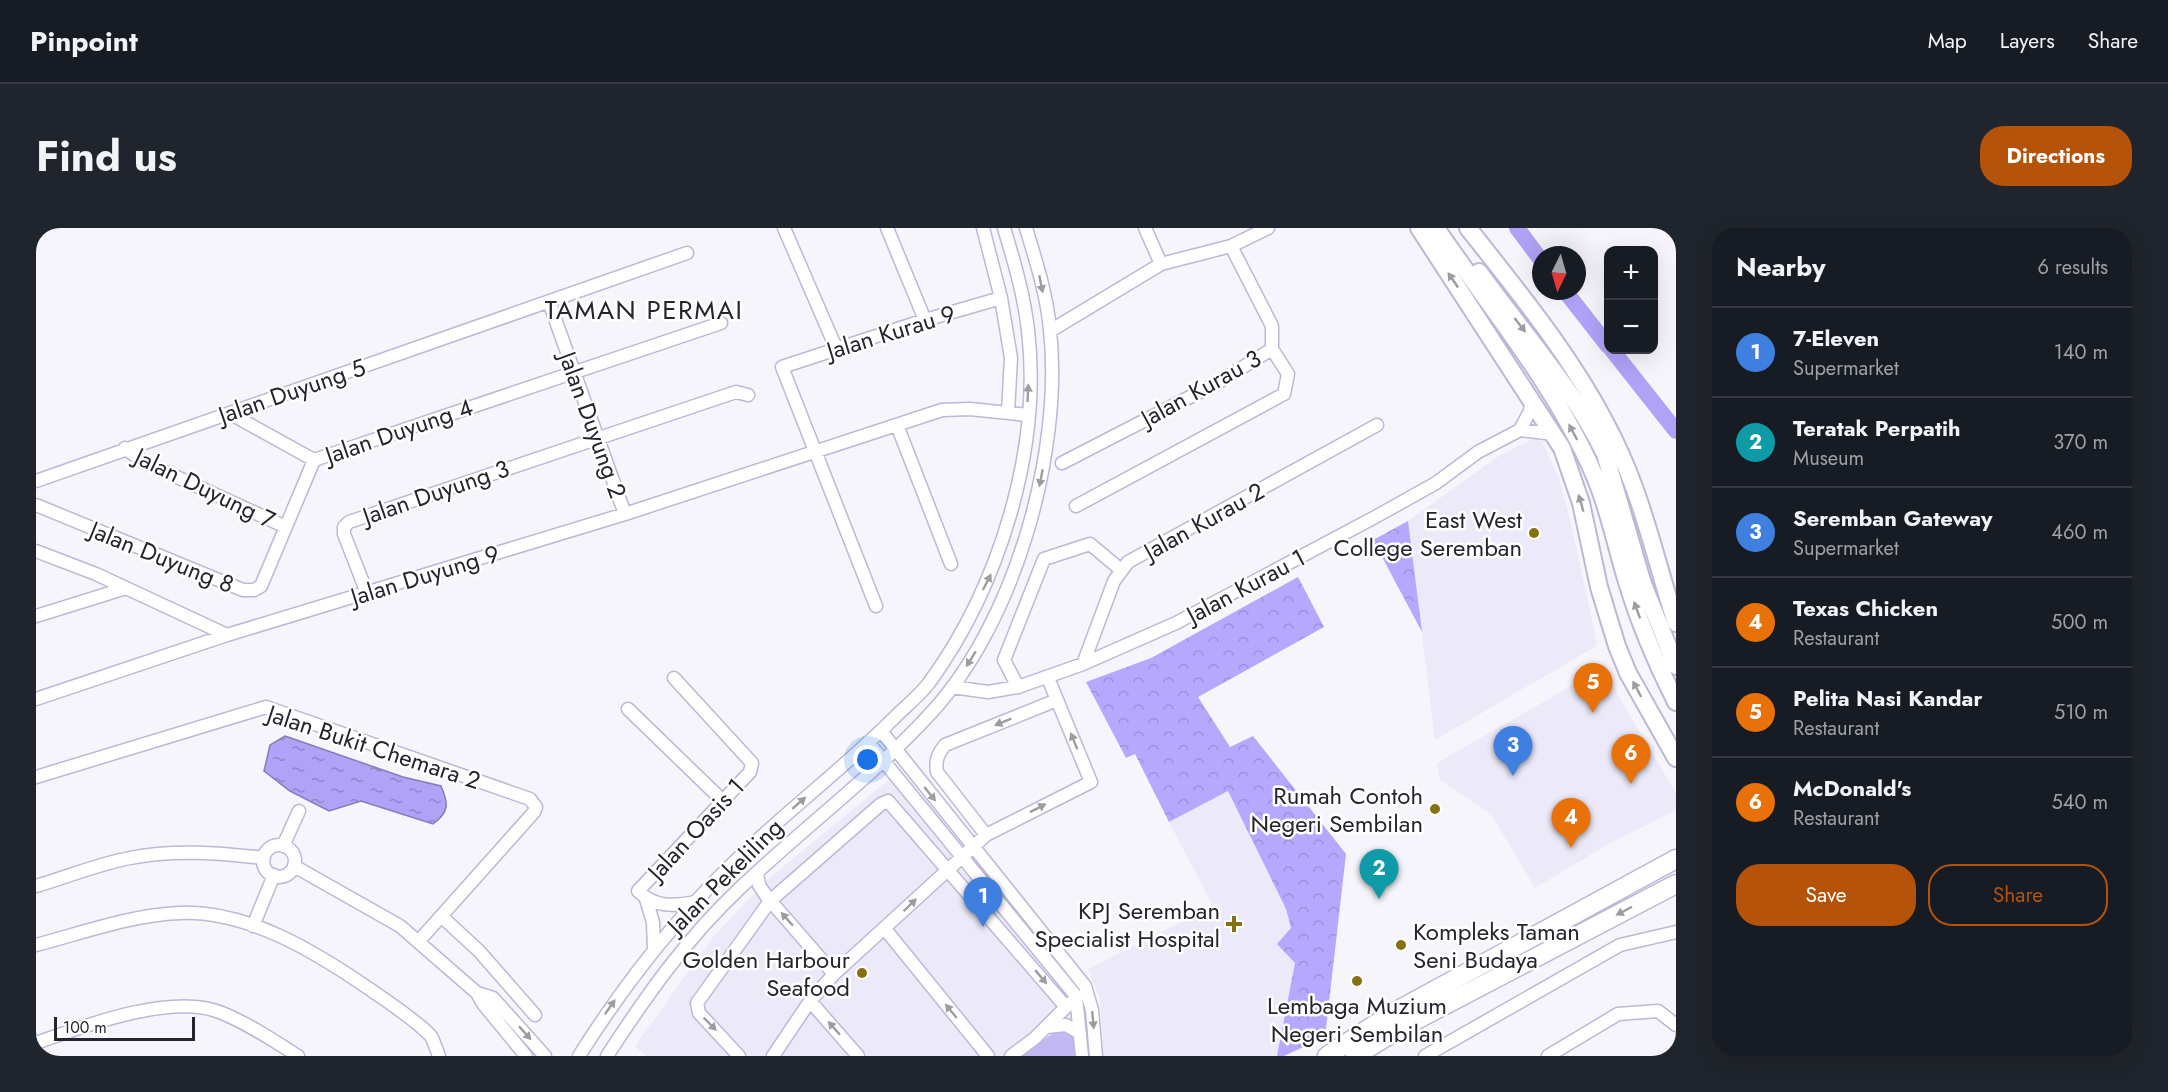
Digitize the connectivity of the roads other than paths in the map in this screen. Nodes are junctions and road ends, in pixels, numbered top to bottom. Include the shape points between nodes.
1 (784, 228) edge
2 (887, 228) edge
3 (983, 228) edge
4 (1004, 228) edge
5 (1026, 228) edge
6 (1145, 228) edge
7 (1268, 228) edge
8 (1419, 228) edge
9 (1436, 228) edge
10 (1447, 228) edge
11 (1468, 228) edge
12 (1231, 246) junction
13 (687, 253) dead end
14 (1161, 264) junction
15 (1001, 298) junction
16 (549, 302) junction
17 (925, 320) junction
18 (720, 323) dead end
19 (1050, 331) junction
20 (836, 348) junction
21 (1272, 349) junction
22 (573, 372) junction
23 (748, 395) dead end
24 (1532, 399) junction
25 (1008, 412) junction
26 (231, 414) junction
27 (1027, 415) junction
28 (897, 424) junction
29 (1377, 425) dead end
30 (1520, 430) junction
31 (1554, 434) junction
32 (597, 437) junction
33 (125, 448) junction
34 (814, 452) junction
35 (314, 460) junction
36 (1062, 463) dead end
37 (36, 481) edge
38 (36, 505) edge
39 (1076, 506) dead end
40 (625, 514) junction
41 (286, 527) junction
42 (1623, 543) junction
43 (36, 551) edge
44 (951, 564) dead end
45 (1120, 570) junction
46 (126, 588) junction
47 (367, 593) junction
48 (876, 606) dead end
49 (36, 616) edge
50 (1676, 623) edge
51 (227, 635) junction
52 (1083, 664) junction
53 (1676, 666) edge
54 (674, 678) dead end
55 (1048, 678) junction
56 (952, 687) junction
57 (1018, 687) junction
58 (36, 699) edge
59 (1058, 700) junction
60 (1676, 702) edge
61 (628, 710) dead end
62 (881, 731) junction
63 (868, 742) junction
64 (894, 748) junction
65 (1676, 758) edge
66 (882, 759) junction
67 (36, 777) edge
68 (723, 801) junction
69 (299, 811) dead end
70 (986, 835) junction
71 (283, 846) junction
72 (972, 847) junction
73 (264, 858) junction
74 (960, 858) junction
75 (1676, 859) edge
76 (294, 866) junction
77 (948, 869) junction
78 (757, 873) junction
79 (274, 876) junction
80 (1676, 884) edge
81 (36, 886) edge
82 (738, 889) junction
83 (646, 899) junction
84 (769, 899) junction
85 (695, 902) junction
86 (441, 916) junction
87 (253, 926) junction
88 (885, 929) junction
89 (1676, 932) edge
90 (418, 942) junction
91 (36, 945) edge
92 (654, 949) junction
93 (1037, 949) junction
94 (1026, 960) junction
95 (834, 974) junction
96 (1085, 986) junction
97 (477, 993) junction
98 (1076, 996) junction
99 (810, 1001) junction
100 (1066, 1007) junction
101 (535, 1015) dead end
102 (1676, 1025) edge
103 (1046, 1027) junction
104 (1080, 1033) junction
105 (36, 1043) edge
106 (1568, 1051) edge
107 (298, 1056) edge
108 (439, 1056) edge
109 (526, 1056) edge
110 (545, 1056) edge
111 (579, 1056) edge
112 (607, 1056) edge
113 (739, 1056) edge
114 (773, 1056) edge
115 (858, 1056) edge
116 (988, 1056) edge
117 (1011, 1056) edge
118 (1082, 1056) edge
119 (1096, 1056) edge
120 (1327, 1056) edge
121 (1355, 1056) edge
122 (1425, 1056) edge
123 (1548, 1056) edge

1 - 20 street
2 - 17 street
3 - 15 street
27 -> 4 street, Jalan Pekeliling via 1028,329
5 -> 19 street, Jalan Pekeliling
6 - 14 street
7 - 12 street
24 -> 8 main road
42 -> 9 main road via 1594,474 1557,403
10 -> 42 main road via 1554,369 1596,436 1605,454
11 - 50 main road via 1582,383 1615,441 1640,503
12 - 14 street
12 - 21 street, Jalan Kurau 3 via 1272,326
13 - 16 street, Jalan Duyung 5
14 - 19 street
15 - 17 street, Jalan Kurau 9
15 - 25 street via 1011,358
16 - 22 street, Jalan Duyung 2
16 - 26 street, Jalan Duyung 5
17 - 20 street, Jalan Kurau 9
18 - 22 street, Jalan Duyung 4
19 -> 56 street, Jalan Pekeliling via 1051,386 1044,462 1035,505 1014,572 994,617
20 - 34 street, Jalan Kurau 9 via 782,367
21 - 36 street, Jalan Kurau 3 via 1219,382
21 - 39 street via 1288,374 1284,394
22 - 32 street, Jalan Duyung 2
22 - 35 street, Jalan Duyung 4
23 - 32 street, Jalan Duyung 3 via 736,392
24 - 30 street
24 - 31 main road
25 - 27 street, Jalan Duyung 9
25 - 28 street, Jalan Duyung 9 via 942,410
26 - 33 street, Jalan Duyung 5
26 - 35 street, Jalan Duyung 4
62 -> 27 street, Jalan Pekeliling via 928,685 990,576 1017,490
28 - 34 street, Jalan Duyung 9
28 - 44 street
29 - 45 street, Jalan Kurau 2 via 1128,562
30 - 31 street
30 - 52 street, Jalan Kurau 1 via 1377,516 1176,623
65 -> 31 main road via 1617,646 1599,587 1581,503
32 - 40 street, Jalan Duyung 2
32 - 47 street, Jalan Duyung 3 via 349,522 344,534
33 - 37 street, Jalan Duyung 5
33 - 41 street, Jalan Duyung 7 via 142,461
34 - 40 street, Jalan Duyung 9
34 - 48 street
35 - 41 street, Jalan Duyung 8
38 - 41 street, Jalan Duyung 8 via 249,591 261,586
40 - 47 street, Jalan Duyung 9
42 - 53 main road
60 -> 42 main road via 1654,659
43 - 46 street
45 - 52 street, Jalan Kurau 2
45 - 57 street via 1090,544 1044,560 1004,660
46 - 49 street
46 - 51 street
47 - 51 street, Jalan Duyung 9
51 - 58 street, Jalan Duyung 9
52 - 55 street, Jalan Kurau 1
54 - 68 street, Jalan Oasis 1 via 752,763 750,772
55 - 57 street, Jalan Kurau 1
55 - 59 street
56 - 57 street, Jalan Kurau 1 via 988,692
56 - 64 street, Jalan Pekeliling
70 -> 59 street via 1090,782
59 -> 70 street via 945,745 938,754 937,772
61 - 68 street
62 - 63 street, Jalan Pekeliling
62 - 64 street
63 - 66 street
85 -> 63 street, Jalan Pekeliling
64 - 66 street, Jalan Pekeliling
64 -> 72 street
66 - 74 street
66 - 78 street, Jalan Pekeliling
67 - 86 street, Jalan Bukit Chemara 2 via 266,707 530,799 536,807 534,812
68 - 83 street, Jalan Oasis 1 via 638,891
69 - 71 street
70 - 72 street
71 - 73 street via 273,847
71 - 76 street via 294,856
72 - 74 street
72 - 96 street
73 - 79 street via 265,866
73 - 81 street via 225,853 130,858
74 - 77 street
74 - 93 street
75 - 120 highway via 1391,1014
76 - 79 street via 288,874
76 - 90 street via 400,926
77 - 84 street via 888,801
88 -> 77 street
77 - 94 street
78 - 82 street, Jalan Pekeliling
78 - 84 street via 759,885
79 - 87 street
80 -> 121 highway via 1399,1029
82 - 84 street via 755,891
82 - 112 street, Jalan Pekeliling via 698,931 644,999
83 - 85 street, Jalan Oasis 1 via 668,905
83 - 92 street, Jalan Oasis 1 via 653,922
95 -> 84 street
84 -> 113 street via 697,1003 697,1008
85 - 92 street, Jalan Pekeliling
86 - 90 street, Jalan Bukit Chemara 2
86 - 101 street via 479,951
87 - 91 street via 216,916 180,913 137,919
87 - 108 street via 327,960 388,1002 431,1037
88 - 95 street
116 -> 88 street
89 - 122 street via 1620,945
90 - 97 street
111 -> 92 street, Jalan Pekeliling
93 - 94 street
93 - 98 street
94 -> 100 street
95 - 99 street
96 - 98 street
96 -> 119 street via 1092,1010
97 - 109 street
97 -> 110 street via 493,998
98 - 100 street
98 - 104 street
99 - 114 street
115 -> 99 street
100 - 103 street
102 - 106 street via 1658,1011 1618,1014
103 - 104 street via 1066,1025
103 - 117 street
104 - 118 street
105 - 107 street via 123,1014 194,1006 221,1012
106 - 123 street

